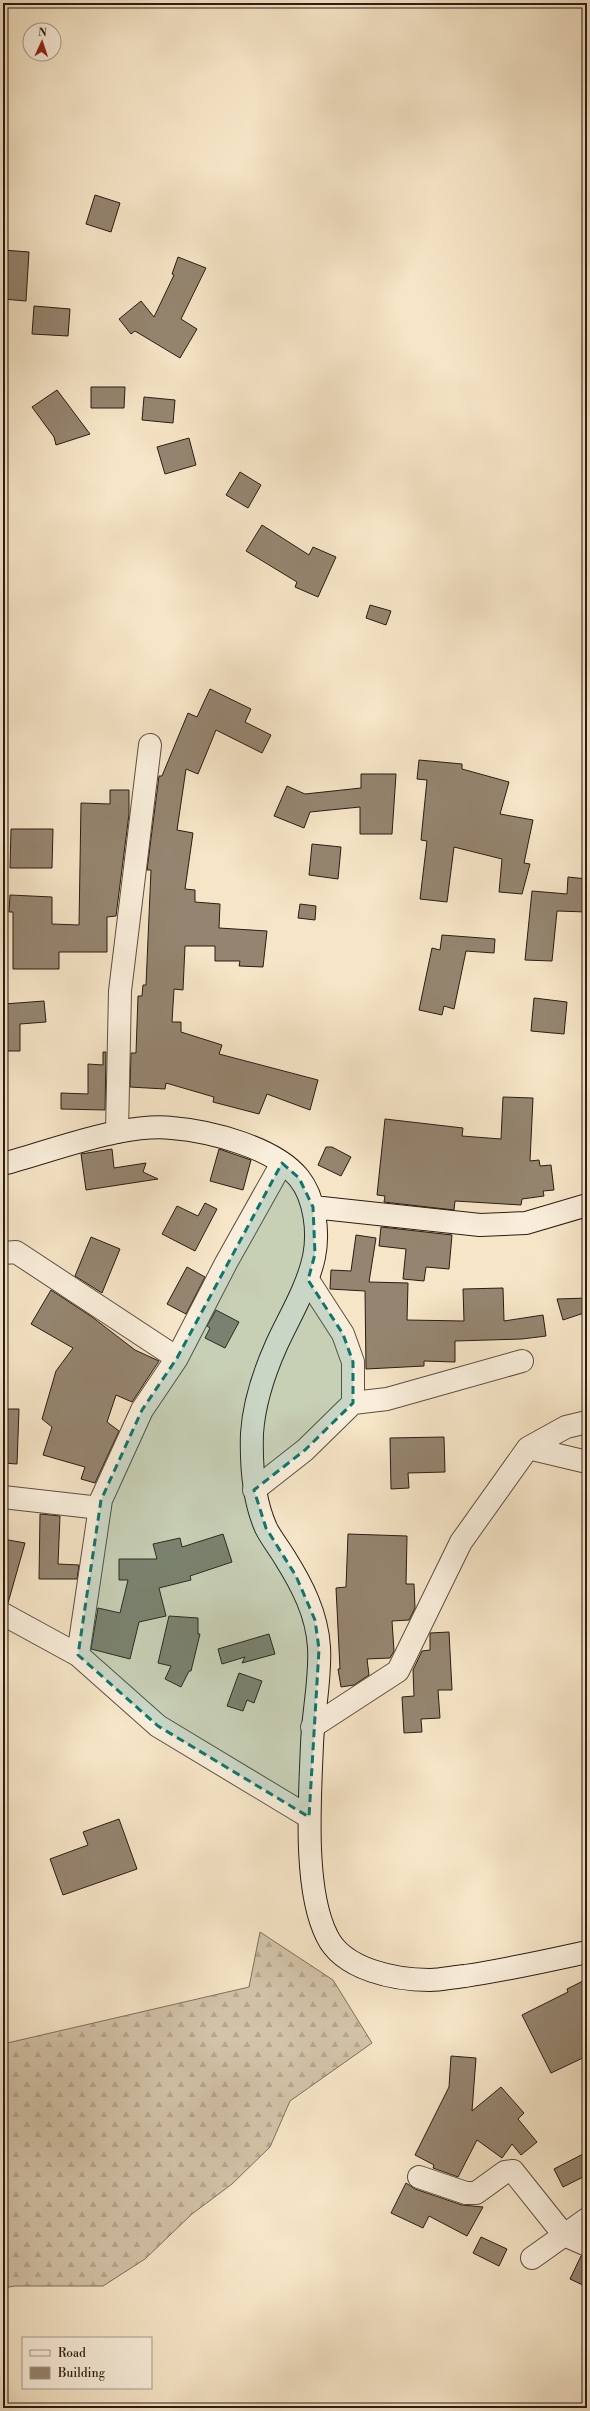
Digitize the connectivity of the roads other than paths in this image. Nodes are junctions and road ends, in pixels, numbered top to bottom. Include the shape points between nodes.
1 (150, 745) dead end
2 (117, 1132) junction
3 (282, 1163) junction
4 (3, 1164) edge
5 (587, 1205) edge
6 (312, 1207) junction
7 (3, 1253) edge
8 (308, 1280) junction
9 (177, 1358) junction
10 (522, 1361) dead end
11 (353, 1403) junction
12 (587, 1422) edge
13 (528, 1448) junction
14 (587, 1462) edge
15 (254, 1490) junction
16 (3, 1497) edge
17 (100, 1508) junction
18 (4, 1613) edge
19 (78, 1655) junction
20 (312, 1727) junction
21 (309, 1817) junction
22 (587, 1952) edge
23 (419, 2177) dead end
24 (587, 2219) edge
25 (564, 2235) junction
26 (587, 2245) edge
27 (532, 2258) dead end

1 - 2 street via 120,992
2 - 3 street via 169,1127 218,1136 264,1153
2 - 4 street
3 - 6 street via 299,1178
3 - 9 street
5 - 6 street via 526,1223 480,1225
6 - 8 street via 316,1232 315,1254
7 - 9 street via 16,1252
8 - 11 street via 343,1334 353,1362
8 - 15 street via 275,1347 261,1387 252,1431
9 - 17 street via 142,1410 101,1500
10 - 11 street via 387,1399
11 - 15 street via 305,1450
12 - 13 street via 566,1427
13 - 14 street
13 - 20 street via 461,1542 398,1671
15 - 20 street via 266,1528 296,1576 315,1620 319,1649
16 - 17 street
17 - 19 street
18 - 19 street
19 - 21 street via 158,1726
20 - 21 street
21 - 22 street via 314,1890 320,1920 328,1940 348,1960 376,1973 431,1980 507,1970
23 - 25 street via 476,2193 505,2172 513,2171
24 - 25 street
25 - 26 street
25 - 27 street

